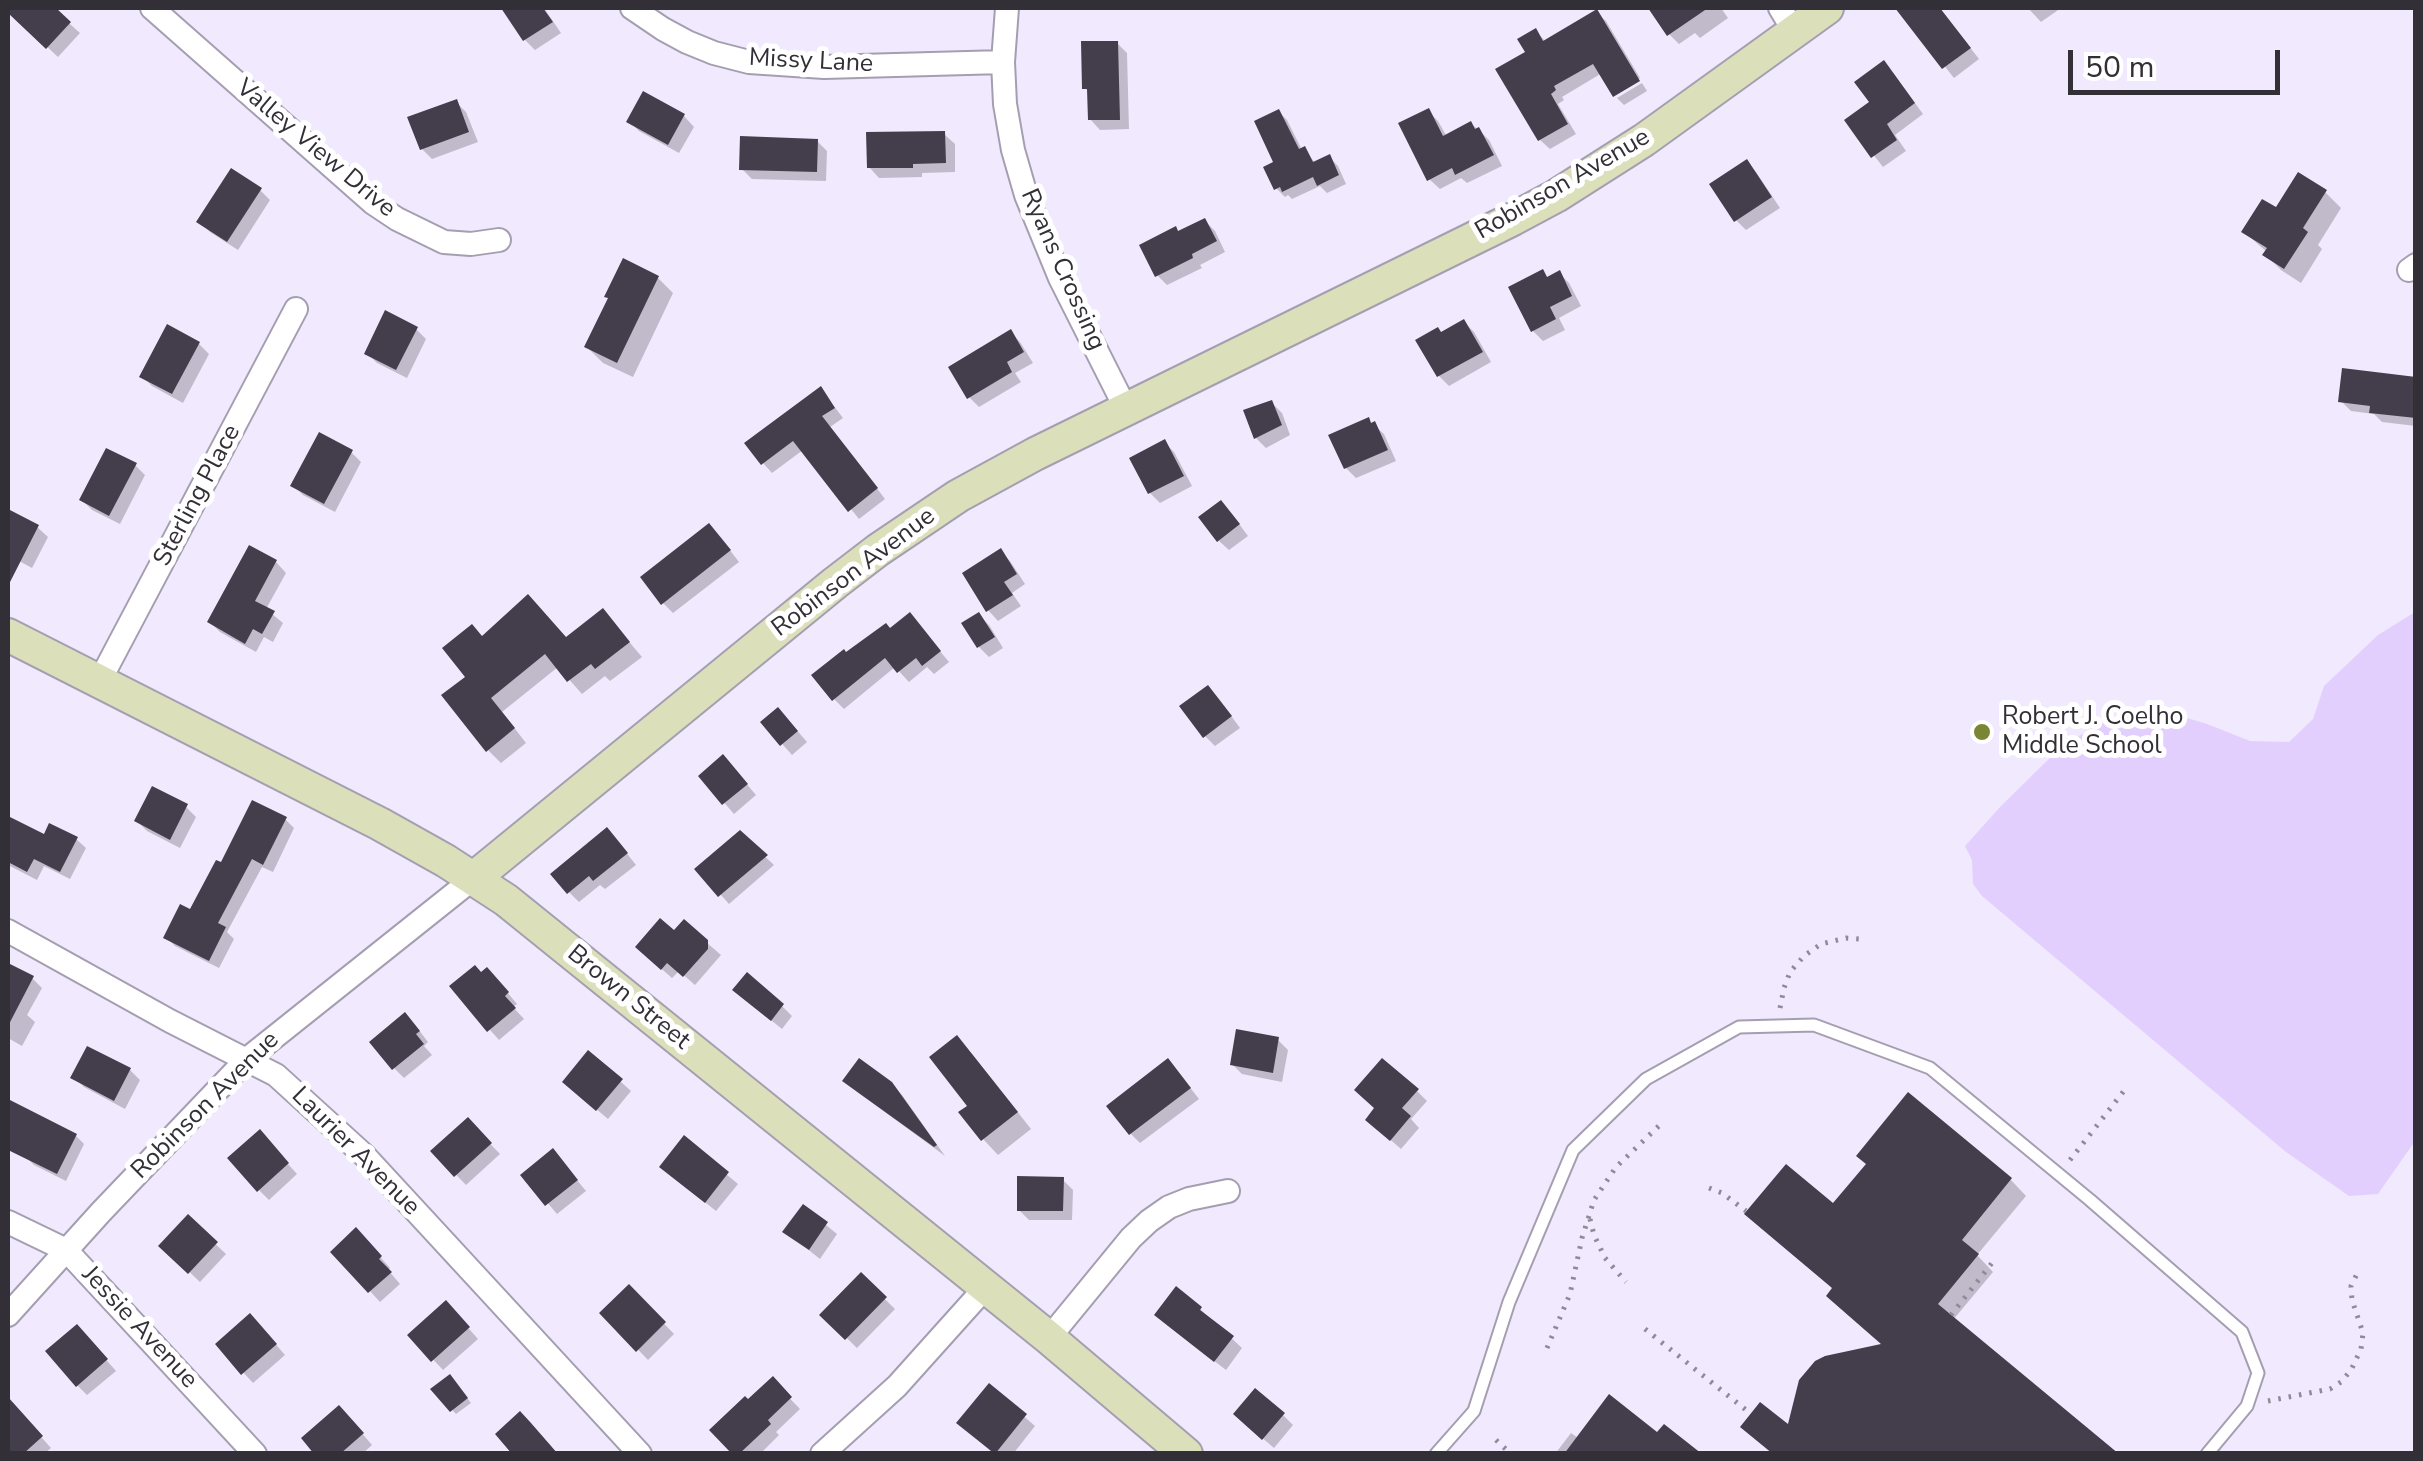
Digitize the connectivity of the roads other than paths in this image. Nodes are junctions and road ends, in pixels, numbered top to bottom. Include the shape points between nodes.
1 (152, 8) edge
2 (632, 8) edge
3 (1007, 8) edge
4 (1827, 8) edge
5 (1787, 19) edge
6 (1004, 62) junction
7 (500, 240) dead end
8 (296, 309) dead end
9 (1126, 410) junction
10 (8, 635) edge
11 (99, 682) junction
12 (474, 878) junction
13 (8, 931) edge
14 (247, 1059) junction
15 (1228, 1191) dead end
16 (8, 1222) edge
17 (66, 1250) junction
18 (984, 1288) junction
19 (8, 1315) edge
20 (1049, 1338) junction
21 (255, 1454) edge
22 (640, 1454) edge
23 (822, 1454) edge
24 (1186, 1454) edge
25 (1436, 1454) edge
26 (2207, 1454) edge

1 - 7 street, Valley View Drive via 397,219 444,242
2 - 6 street, Missy Lane via 686,42 749,62
3 - 6 street, Ryans Crossing
4 - 5 street, Robinson Avenue
5 - 9 street, Robinson Avenue via 1644,140 1556,196
6 - 9 street, Ryans Crossing via 1005,104 1026,194
8 - 11 street, Sterling Place
9 - 12 street, Robinson Avenue via 982,482 878,550
10 - 11 street, Brown Street
11 - 12 street, Brown Street
12 - 14 street, Robinson Avenue
12 - 18 street, Brown Street
13 - 14 street, Laurier Avenue
14 - 17 street, Robinson Avenue
14 - 22 street, Laurier Avenue via 276,1075 364,1155
15 - 20 street via 1189,1199 1149,1221
16 - 17 street, Jessie Avenue
17 - 19 street, Robinson Avenue
17 - 21 street, Jessie Avenue
18 - 20 street, Brown Street
18 - 23 street via 897,1386
20 - 24 street, Brown Street
25 - 26 lane via 1474,1411 1508,1302 1572,1150 1646,1078 1739,1027 1814,1025 1930,1068 2242,1332 2258,1373 2247,1406

